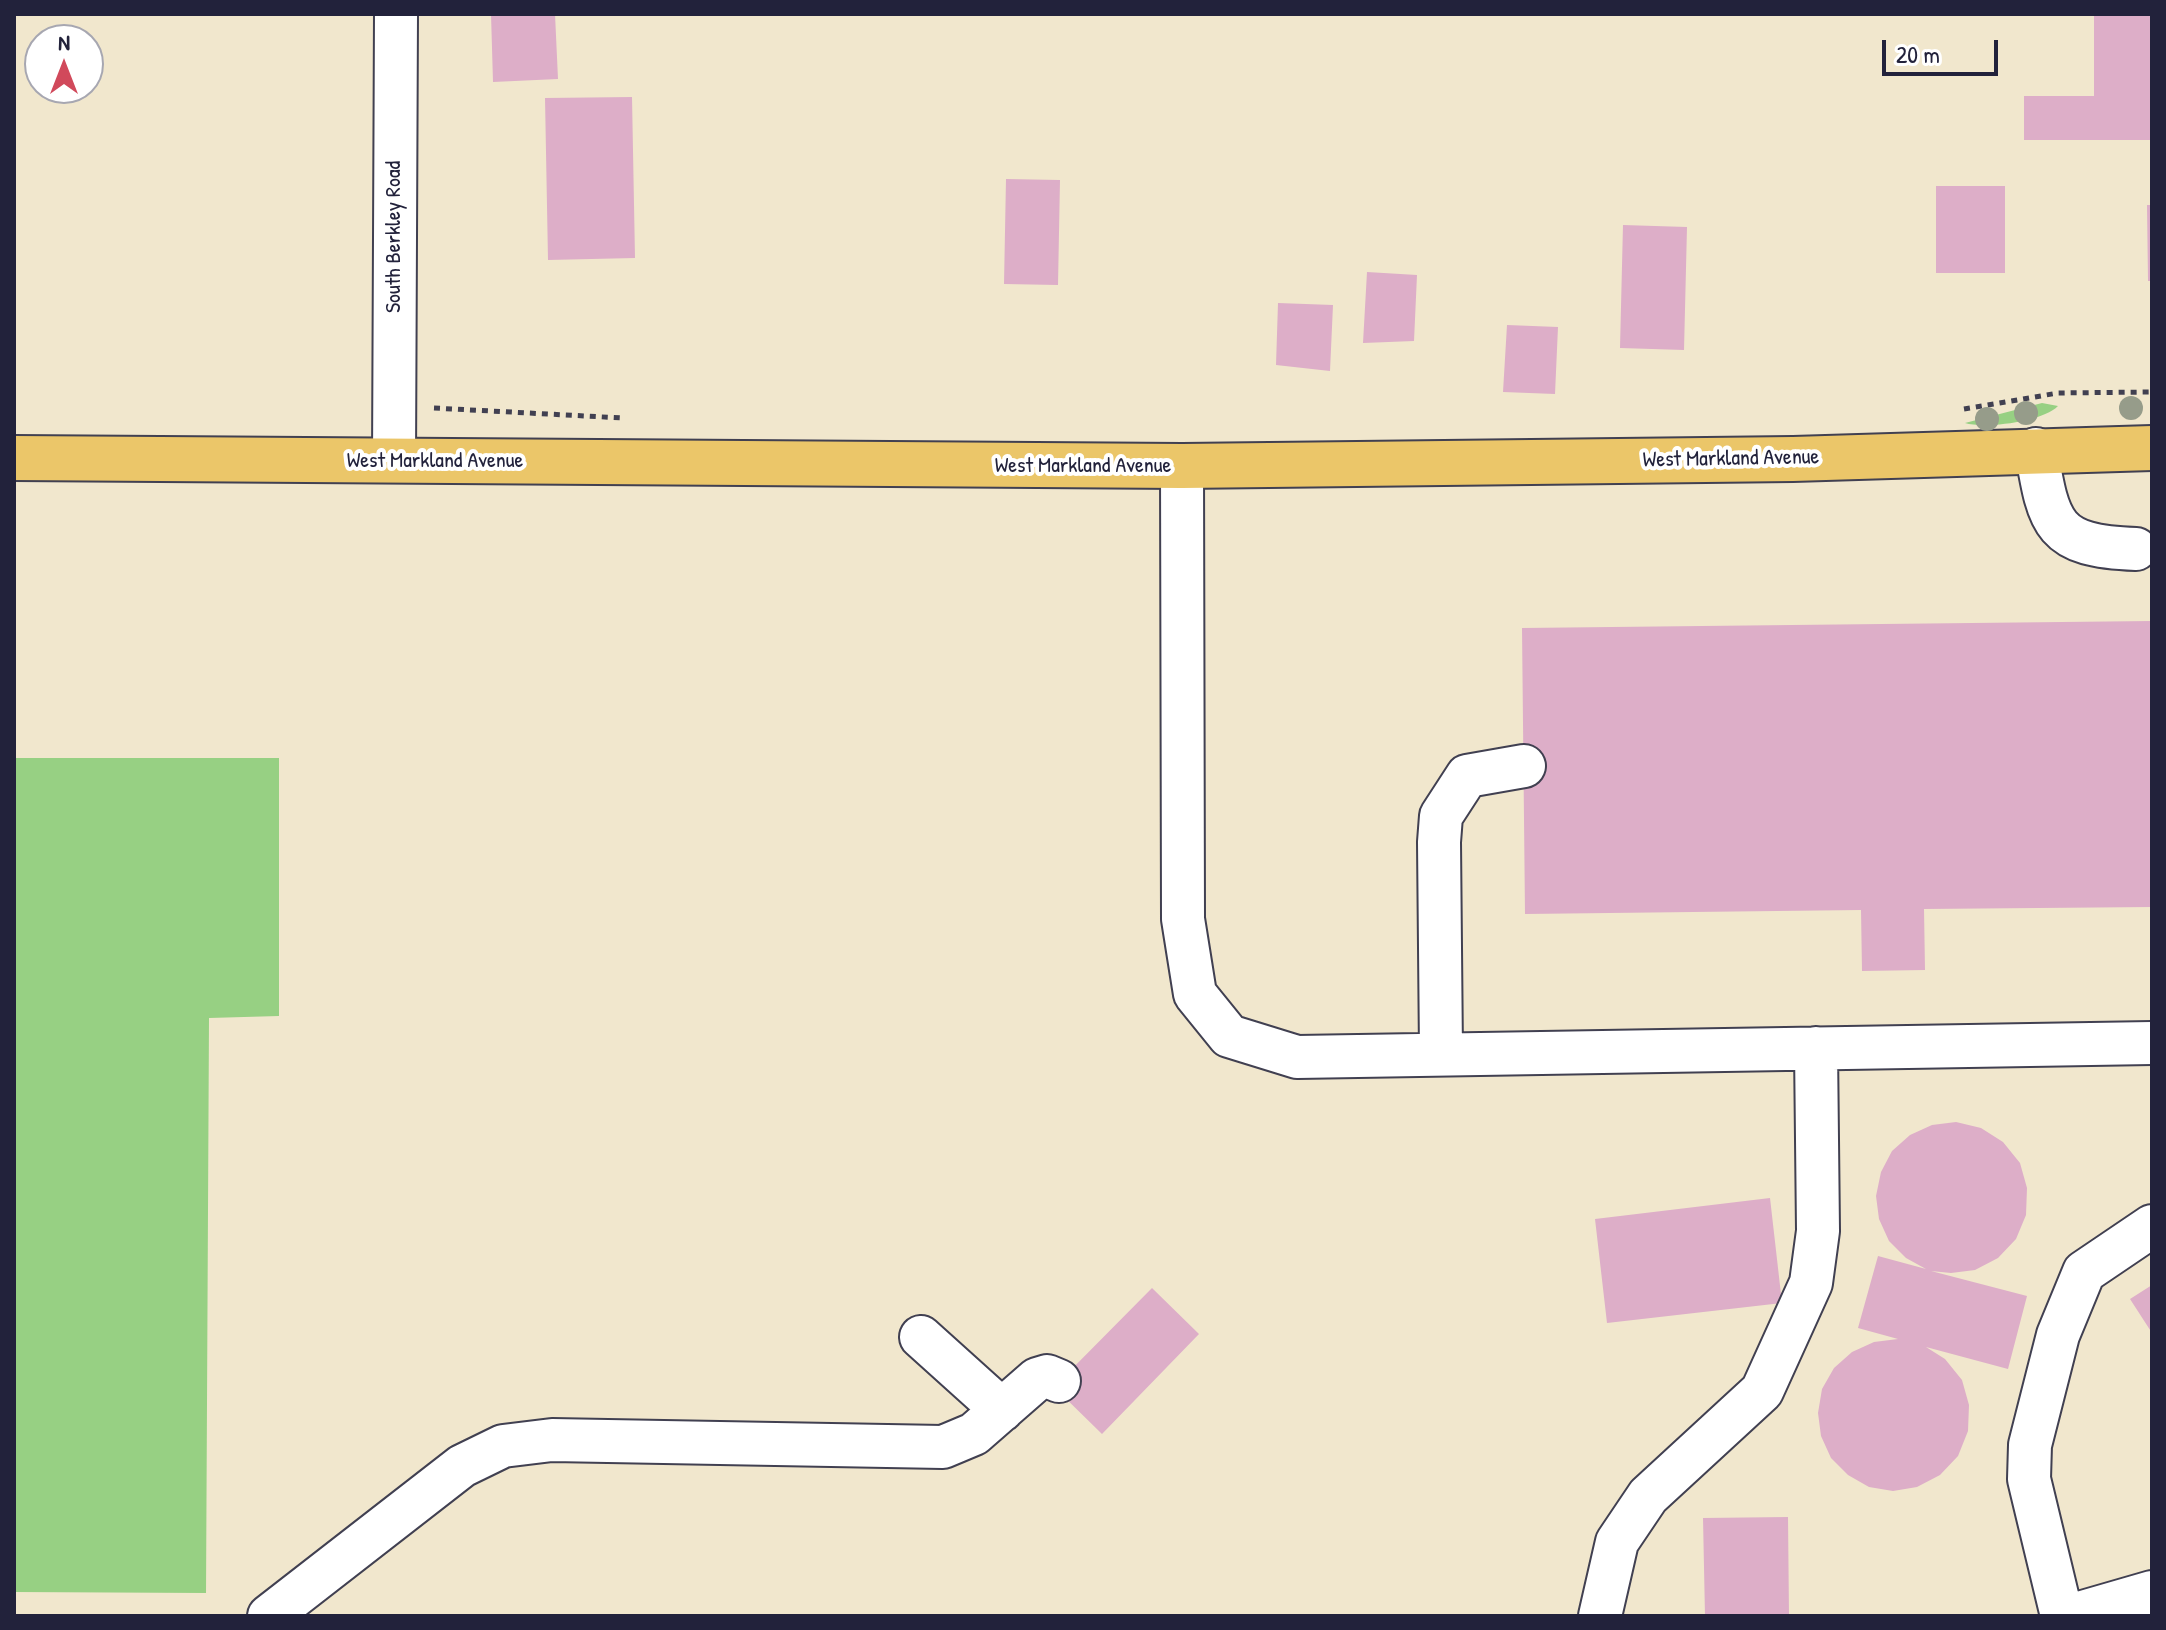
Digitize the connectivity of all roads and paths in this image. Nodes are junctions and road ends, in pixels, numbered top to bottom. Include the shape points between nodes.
1 (396, 14) edge
2 (2152, 448) edge
3 (2036, 449) junction
4 (14, 458) edge
5 (394, 460) junction
6 (1182, 466) junction
7 (2136, 549) dead end
8 (1524, 766) dead end
9 (2152, 1043) edge
10 (1816, 1048) junction
11 (1441, 1053) junction
12 (2152, 1226) edge
13 (921, 1337) dead end
14 (1059, 1381) dead end
15 (1002, 1410) junction
16 (2152, 1592) edge
17 (269, 1616) edge
18 (1600, 1616) edge
19 (2062, 1616) edge
20 (2069, 1616) edge

1 - 5 street, South Berkley Road
2 - 3 main road, West Markland Avenue
3 - 6 main road, West Markland Avenue via 1793,459
3 - 7 street via 2046,507 2059,527 2076,541 2099,548
4 - 5 main road, West Markland Avenue
5 - 6 main road, West Markland Avenue
6 - 11 street via 1183,919 1195,994 1229,1036 1297,1057
8 - 11 street via 1467,776 1441,816
9 - 10 street
10 - 11 street
10 - 18 street via 1818,1231 1811,1283 1762,1391 1648,1496 1617,1542
12 - 19 street via 2084,1272 2058,1335 2030,1445 2029,1479
13 - 15 street
14 - 15 street via 1037,1379
15 - 17 street via 960,1441 920,1449 552,1440 503,1446 462,1466
16 - 20 street

